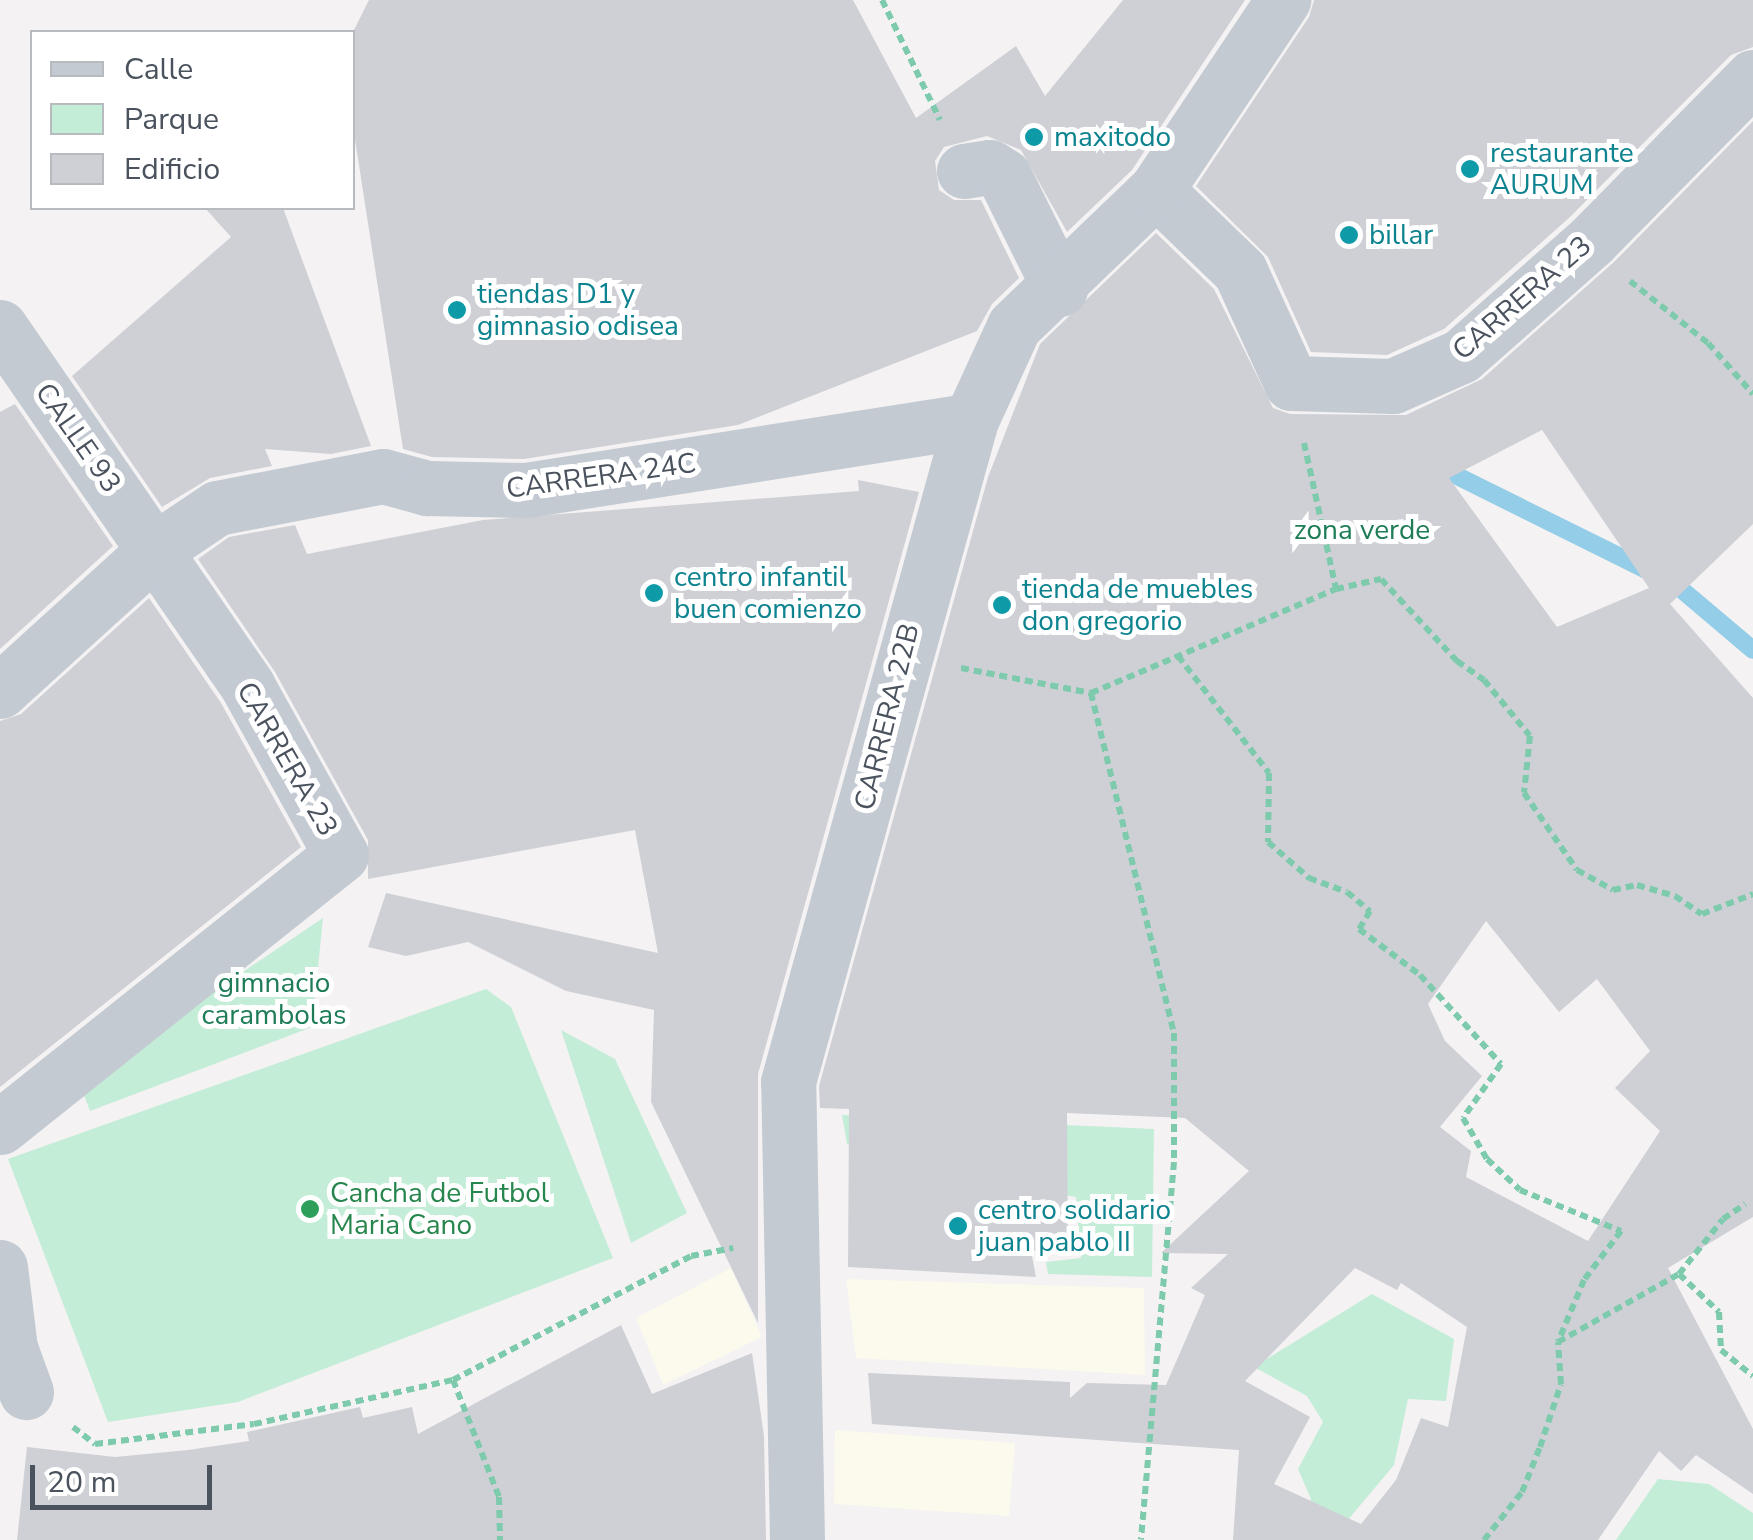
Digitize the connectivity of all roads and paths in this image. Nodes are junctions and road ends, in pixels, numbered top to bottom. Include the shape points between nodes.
1 (1283, 0) edge
2 (1753, 78) edge
3 (964, 171) dead end
4 (1156, 190) junction
5 (1592, 240) junction
6 (1060, 289) junction
7 (0, 327) edge
8 (1291, 383) junction
9 (1753, 394) edge
10 (971, 420) junction
11 (156, 550) junction
12 (1336, 589) junction
13 (901, 656) junction
14 (1178, 656) junction
15 (0, 691) edge
16 (1090, 693) junction
17 (1753, 894) edge
18 (0, 1127) edge
19 (1745, 1204) dead end
20 (788, 1238) junction
21 (0, 1267) edge
22 (1679, 1274) junction
23 (1558, 1342) junction
24 (1753, 1376) edge
25 (453, 1380) junction
26 (26, 1392) joint
27 (500, 1540) edge
28 (797, 1540) edge
29 (1142, 1540) edge
30 (1484, 1540) edge

1 - 4 street, CARRERA 22B
2 - 5 street, CARRERA 23
3 - 6 street via 990,167 1004,176
4 - 6 street, CARRERA 22B
4 - 8 street via 1240,271
5 - 8 street, CARRERA 23 via 1461,356 1394,386
5 - 9 path via 1640,291 1708,343
6 - 10 street, CARRERA 22B via 1014,326
7 - 11 street, CALLE 93
8 - 12 path
10 - 11 street, CARRERA 24C via 526,490 426,488 382,476 330,484 217,508
10 - 13 street, CARRERA 22B
11 - 15 street, CARRERA 24C
11 - 18 street, CARRERA 23 via 248,687 342,855
12 - 14 path
12 - 17 path via 1382,578 1457,661 1484,680 1530,736 1524,793 1577,870 1613,890 1636,885 1675,896 1702,914
13 - 16 path
13 - 20 street, CARRERA 22B via 788,1082
14 - 16 path
14 - 23 path via 1269,773 1268,842 1310,878 1348,892 1370,912 1359,929 1420,976 1501,1064 1463,1118 1487,1159 1520,1190 1621,1231 1584,1280
16 - 29 path via 1174,1032 1174,1162
19 - 22 path via 1723,1219
20 - 25 path via 692,1256
20 - 28 street, CARRERA 22B
21 - 26 street via 10,1348
22 - 23 path
22 - 24 path via 1719,1312 1721,1350
23 - 30 path via 1561,1384 1540,1447 1522,1492
25 - 26 path via 254,1424 95,1444
25 - 27 path via 499,1497

